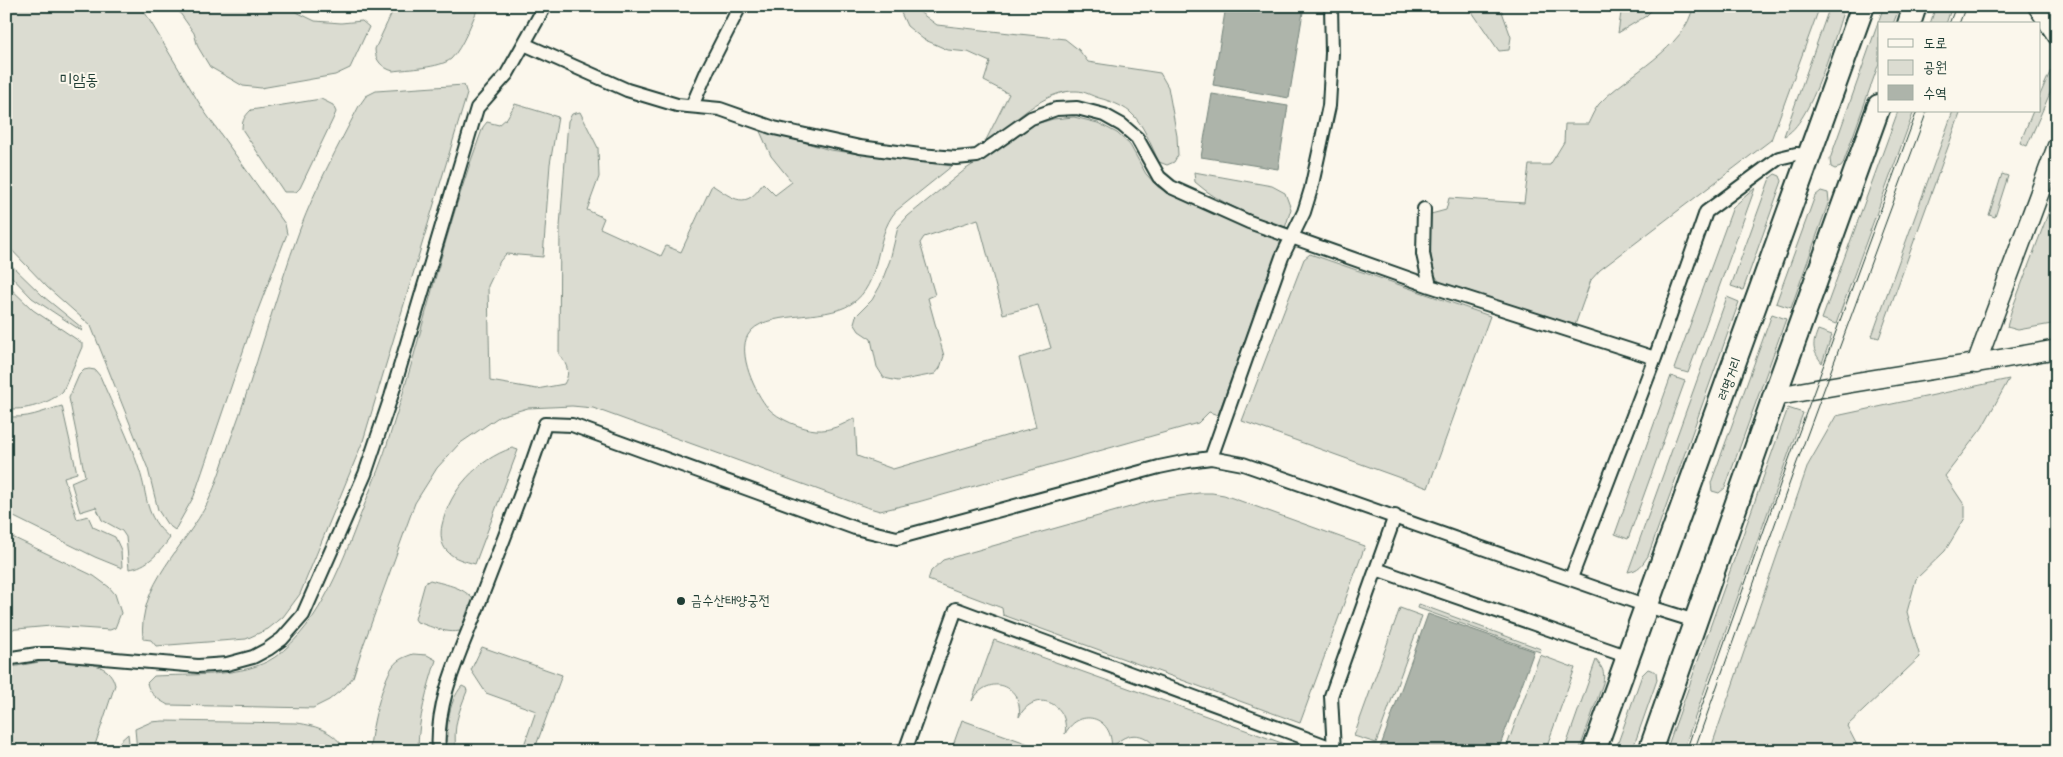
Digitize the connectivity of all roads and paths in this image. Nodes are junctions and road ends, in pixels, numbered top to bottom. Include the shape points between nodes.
1 (545, 6) edge
2 (740, 6) edge
3 (1331, 6) edge
4 (1863, 6) edge
5 (1915, 6) edge
6 (2037, 6) edge
7 (1910, 22) edge
8 (2057, 36) edge
9 (524, 44) junction
10 (692, 106) junction
11 (1878, 109) edge
12 (2057, 146) edge
13 (1810, 155) junction
14 (1424, 209) dead end
15 (1292, 238) junction
16 (1430, 286) junction
17 (2057, 349) edge
18 (1655, 358) junction
19 (1976, 364) junction
20 (1774, 397) junction
21 (1211, 458) junction
22 (1395, 516) junction
23 (1376, 569) junction
24 (1571, 578) junction
25 (1648, 606) junction
26 (1695, 621) junction
27 (1628, 656) junction
28 (6, 658) edge
29 (1335, 750) edge
30 (439, 751) edge
31 (905, 751) edge
32 (1594, 751) edge
33 (1650, 751) edge

1 - 9 street
2 - 10 street
3 - 15 street via 1329,106 1311,190
4 - 13 highway, 려명거리
5 - 7 highway
6 - 8 street
9 - 10 street via 627,90
9 - 28 street via 507,74 478,108 365,474 302,615 282,639 252,657 227,664 198,666 56,654
10 - 15 street via 720,109 774,128 860,147 956,158 977,156 1031,118 1056,109 1077,108 1104,115 1122,125 1137,138 1159,177 1171,187
11 - 20 highway
12 - 19 street
13 - 18 street via 1779,158 1706,212
13 - 25 highway, 려명거리
14 - 16 street via 1423,254
15 - 16 street
15 - 21 street via 1282,257
16 - 18 street
17 - 19 street
18 - 24 street
19 - 20 street via 1825,386
20 - 26 highway
21 - 22 street via 1243,464
21 - 30 street via 1159,467 897,538 855,528 572,425 545,424 453,672 437,733
22 - 23 street
22 - 24 street
23 - 27 street
23 - 29 street via 1331,696
24 - 25 street
25 - 26 street
25 - 27 highway, 려명거리
26 - 33 highway
27 - 32 highway, 려명거리
29 - 31 street via 956,609

